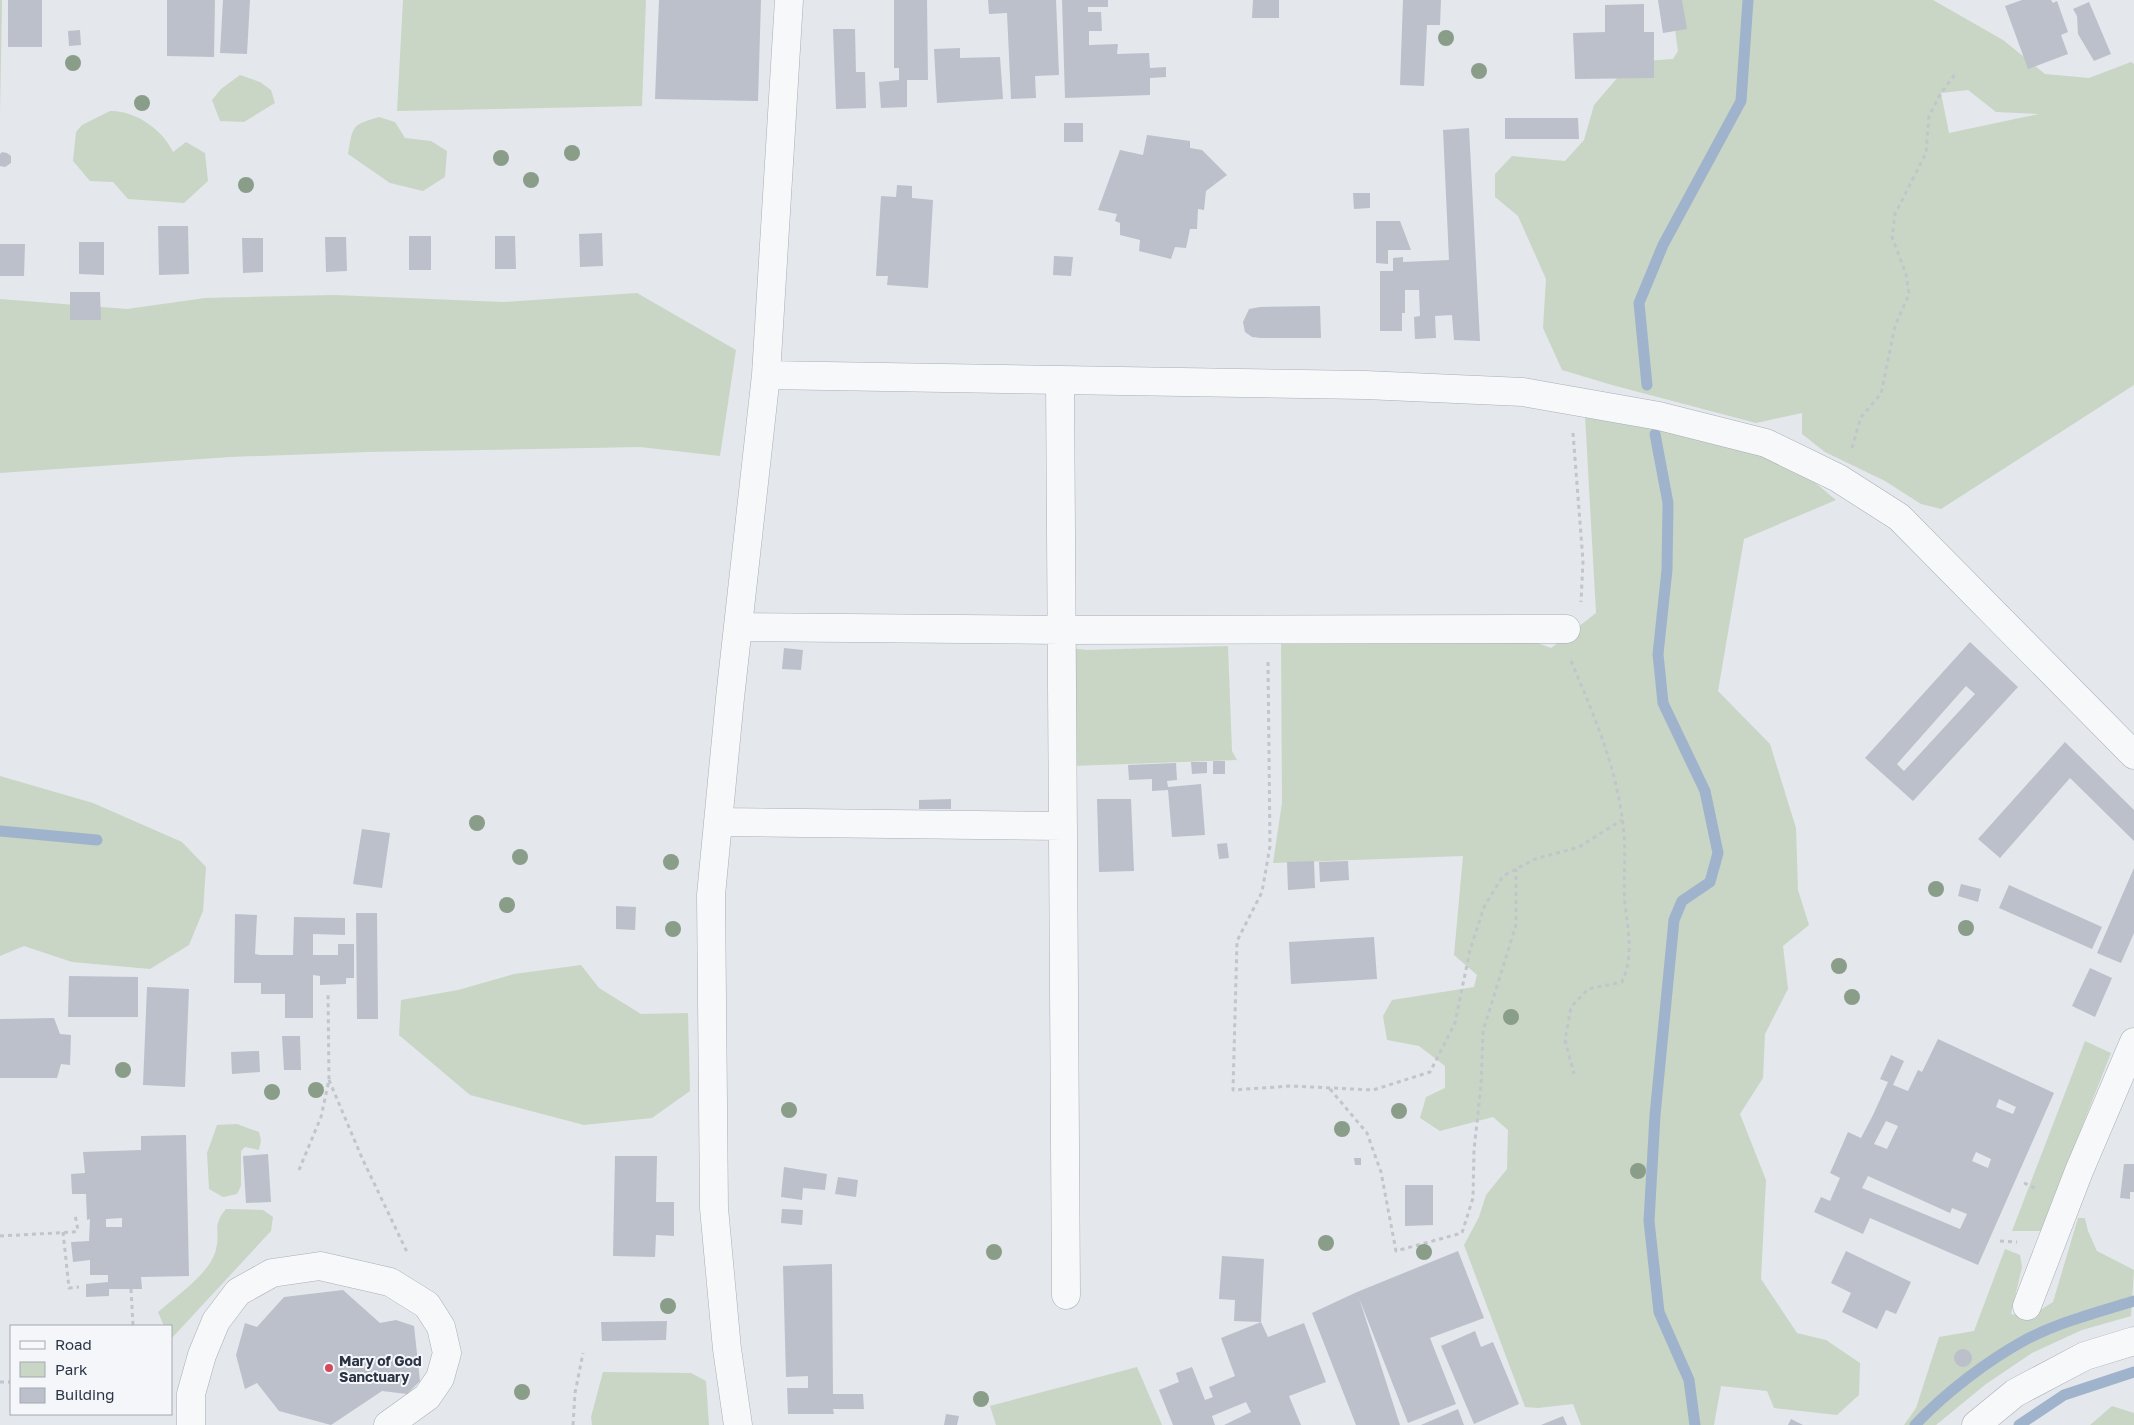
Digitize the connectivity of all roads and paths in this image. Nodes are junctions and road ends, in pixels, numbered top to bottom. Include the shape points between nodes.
1 (789, 0) edge
2 (1956, 73) dead end
3 (766, 375) junction
4 (1060, 380) junction
5 (1571, 400) junction
6 (1838, 478) junction
7 (738, 627) junction
8 (1566, 628) junction
9 (1268, 629) junction
10 (1062, 630) junction
11 (2134, 754) edge
12 (1622, 820) junction
13 (718, 822) junction
14 (1063, 826) junction
15 (1516, 869) junction
16 (328, 992) dead end
17 (2134, 1042) edge
18 (1574, 1074) dead end
19 (329, 1080) junction
20 (1330, 1088) junction
21 (299, 1170) dead end
22 (75, 1215) dead end
23 (62, 1232) junction
24 (0, 1236) edge
25 (407, 1254) dead end
26 (80, 1288) dead end
27 (131, 1289) dead end
28 (1066, 1295) dead end
29 (2027, 1306) dead end
30 (133, 1325) edge
31 (2134, 1341) edge
32 (583, 1353) dead end
33 (191, 1425) edge
34 (388, 1425) edge
35 (573, 1425) edge
36 (738, 1425) edge
37 (1976, 1425) edge

1 - 3 street
2 - 6 path via 1929,116 1926,153 1895,214 1892,237 1906,274 1909,294 1895,326 1881,394 1861,417
3 - 4 street
3 - 7 street
4 - 5 street via 1375,385 1522,392
4 - 10 street
5 - 6 street via 1659,416 1766,443
5 - 8 path via 1583,561 1581,606
6 - 11 street via 1899,517
7 - 10 street
7 - 13 street
8 - 9 street
8 - 12 path via 1569,656 1594,714 1615,778
9 - 10 street
9 - 20 path via 1270,846 1262,892 1237,941 1234,1090 1291,1086
10 - 14 street
12 - 15 path via 1579,847 1535,859
12 - 18 path via 1630,941 1628,970 1622,982 1588,989 1571,1007 1565,1040
13 - 14 street
13 - 36 street via 711,895 714,1208 727,1349
14 - 28 street
15 - 20 path via 1503,876 1484,907 1470,950 1455,1023 1430,1072 1373,1090
15 - 20 path via 1516,925 1483,1031 1473,1198 1462,1233 1396,1251 1381,1172 1367,1133
16 - 19 path
17 - 29 street via 2079,1170
19 - 21 path via 321,1117
19 - 25 path
22 - 23 path via 78,1230
23 - 24 path
23 - 26 path via 69,1288
27 - 30 path
31 - 37 street via 2084,1356 2015,1393
32 - 35 path
33 - 34 street via 191,1394 202,1356 216,1322 238,1292 272,1273 320,1266 390,1282 427,1305 442,1327 448,1353 440,1378 427,1397

